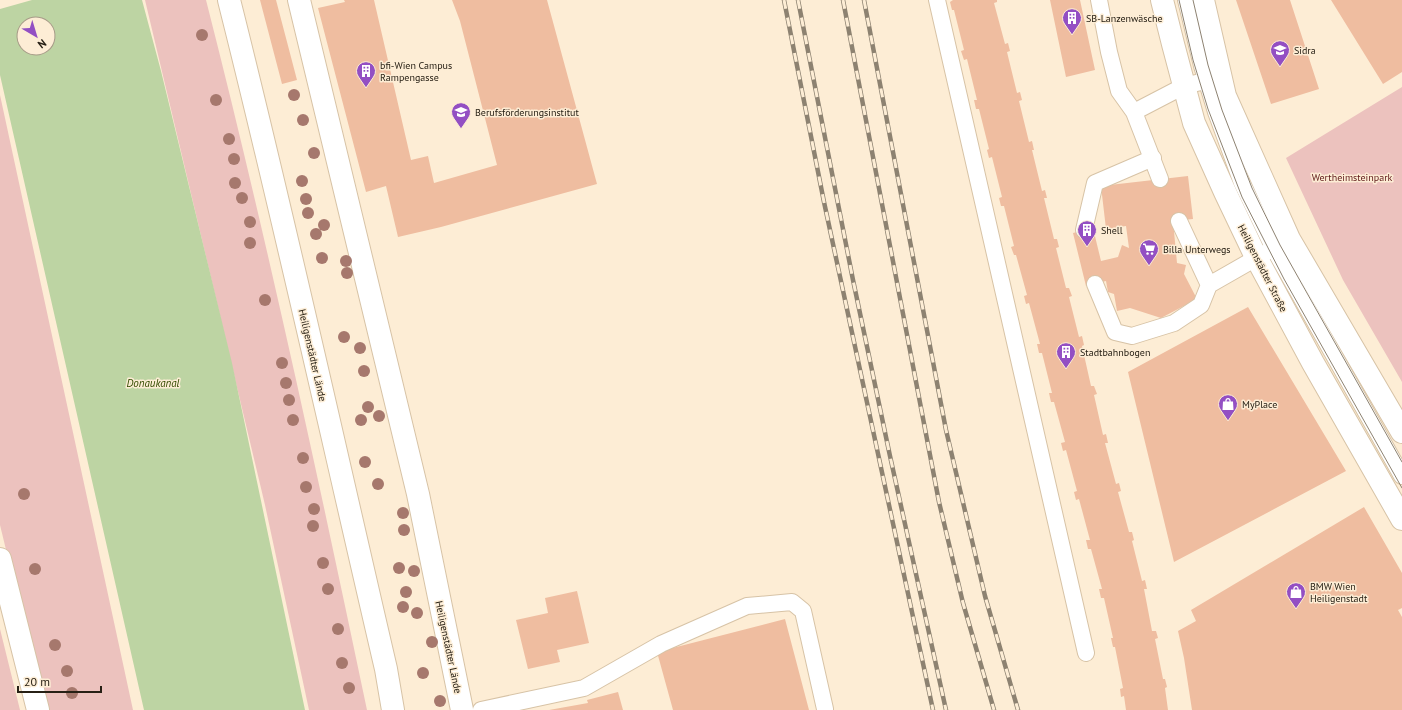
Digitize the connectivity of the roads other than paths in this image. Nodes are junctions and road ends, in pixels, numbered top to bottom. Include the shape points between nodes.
1 (229, 0) edge
2 (299, 0) edge
3 (937, 0) edge
4 (1099, 0) edge
5 (1162, 0) edge
6 (1186, 0) edge
7 (1202, 0) edge
8 (1213, 79) junction
9 (1184, 86) junction
10 (1134, 112) junction
11 (1152, 158) junction
12 (1160, 179) dead end
13 (1180, 221) dead end
14 (1084, 230) dead end
15 (1273, 248) junction
16 (1095, 284) dead end
17 (1209, 285) junction
18 (1402, 432) edge
19 (1402, 476) edge
20 (1402, 519) edge
21 (0, 559) edge
22 (1086, 653) dead end
23 (825, 709) edge
24 (38, 710) edge
25 (393, 710) edge
26 (462, 710) edge
27 (481, 710) edge

1 - 25 main road, Heiligenstädter Lände via 386,669
2 - 26 main road, Heiligenstädter Lände via 418,494
3 - 22 lane
4 - 10 lane via 1119,91
5 - 9 main road, Heiligenstädter Straße
6 - 8 lane
7 - 8 main road, Heiligenstädter Straße
8 - 9 lane
8 - 15 main road, Heiligenstädter Straße via 1225,96
9 - 10 lane
9 - 15 main road, Heiligenstädter Straße via 1194,123 1225,192
10 - 11 lane
11 - 12 lane
11 - 14 lane via 1095,183
13 - 17 lane
15 - 17 lane
15 - 18 main road, Heiligenstädter Straße
15 - 19 lane
15 - 20 main road, Heiligenstädter Straße via 1313,363
16 - 17 lane via 1115,332 1132,336 1174,323 1201,306
21 - 24 main road
23 - 27 lane via 803,611 792,602 747,606 661,644 584,688

